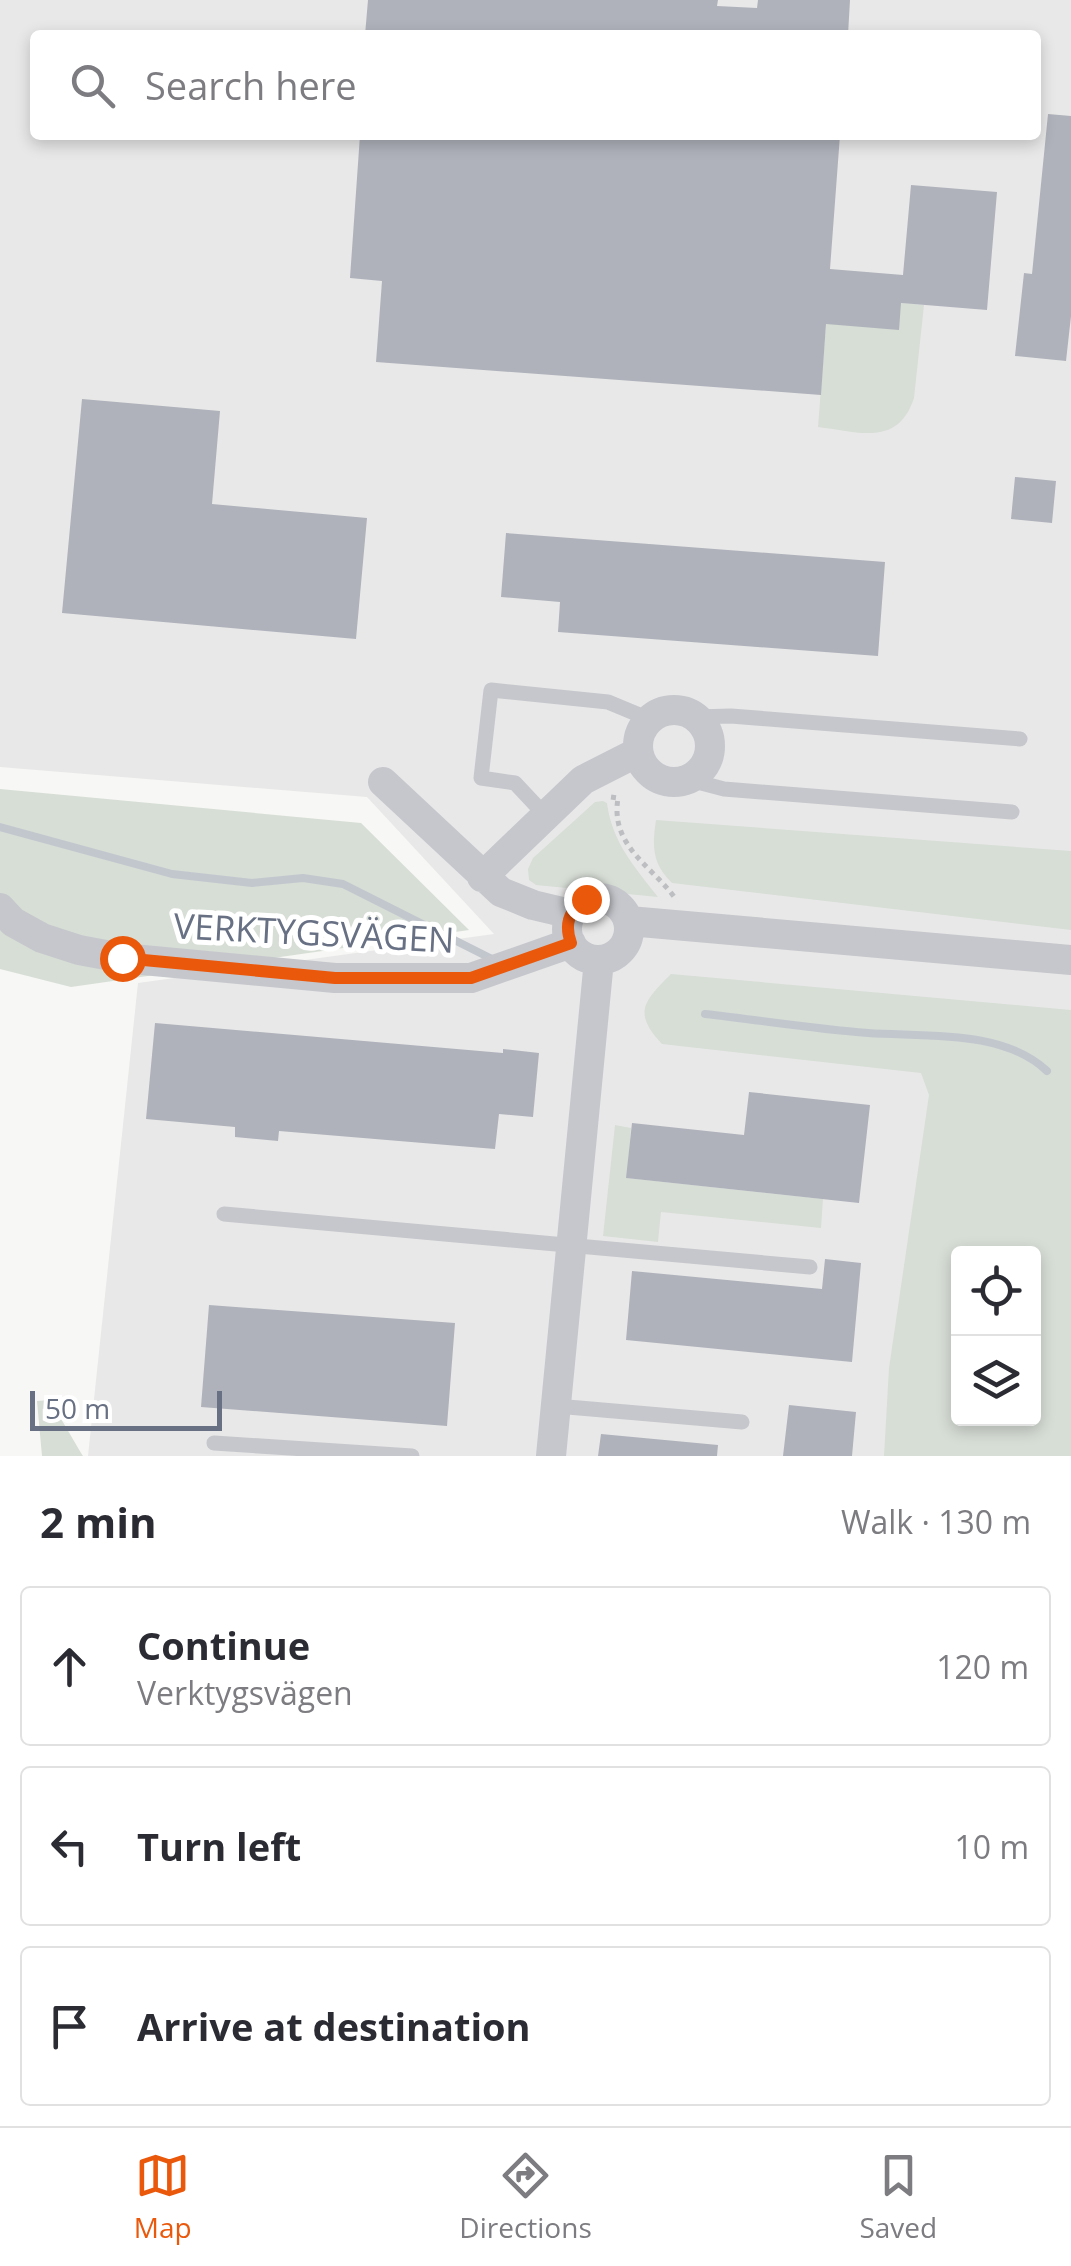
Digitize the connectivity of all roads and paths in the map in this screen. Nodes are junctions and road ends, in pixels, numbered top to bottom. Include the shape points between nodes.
1 (695, 717) junction
2 (649, 720) junction
3 (1020, 739) dead end
4 (638, 752) junction
5 (686, 780) junction
6 (384, 782) dead end
7 (618, 798) dead end
8 (1012, 812) dead end
9 (545, 815) junction
10 (482, 877) junction
11 (676, 902) dead end
12 (0, 908) edge
13 (629, 921) junction
14 (571, 928) junction
15 (600, 960) junction
16 (1071, 960) edge
17 (224, 1214) dead end
18 (570, 1247) junction
19 (810, 1267) dead end
20 (556, 1406) junction
21 (742, 1422) dead end
22 (214, 1442) dead end
23 (412, 1456) edge
24 (551, 1456) edge

1 - 2 street via 672,710
1 - 3 lane
1 - 5 street via 710,748
2 - 4 street
2 - 9 lane via 608,702 492,690 481,778 515,782
4 - 5 street via 656,777
4 - 9 street via 583,780
5 - 8 lane via 724,789
6 - 10 street
7 - 11 path via 622,836
9 - 10 street
10 - 14 street
12 - 14 street, VERKTYGSVÄGEN via 42,938 80,950 335,978 471,978
13 - 14 street via 608,898 586,899
13 - 15 street via 623,948
13 - 16 street
14 - 15 street via 583,956
15 - 18 street
17 - 18 lane
18 - 19 lane
18 - 20 street
20 - 21 lane
20 - 24 street
22 - 23 lane

